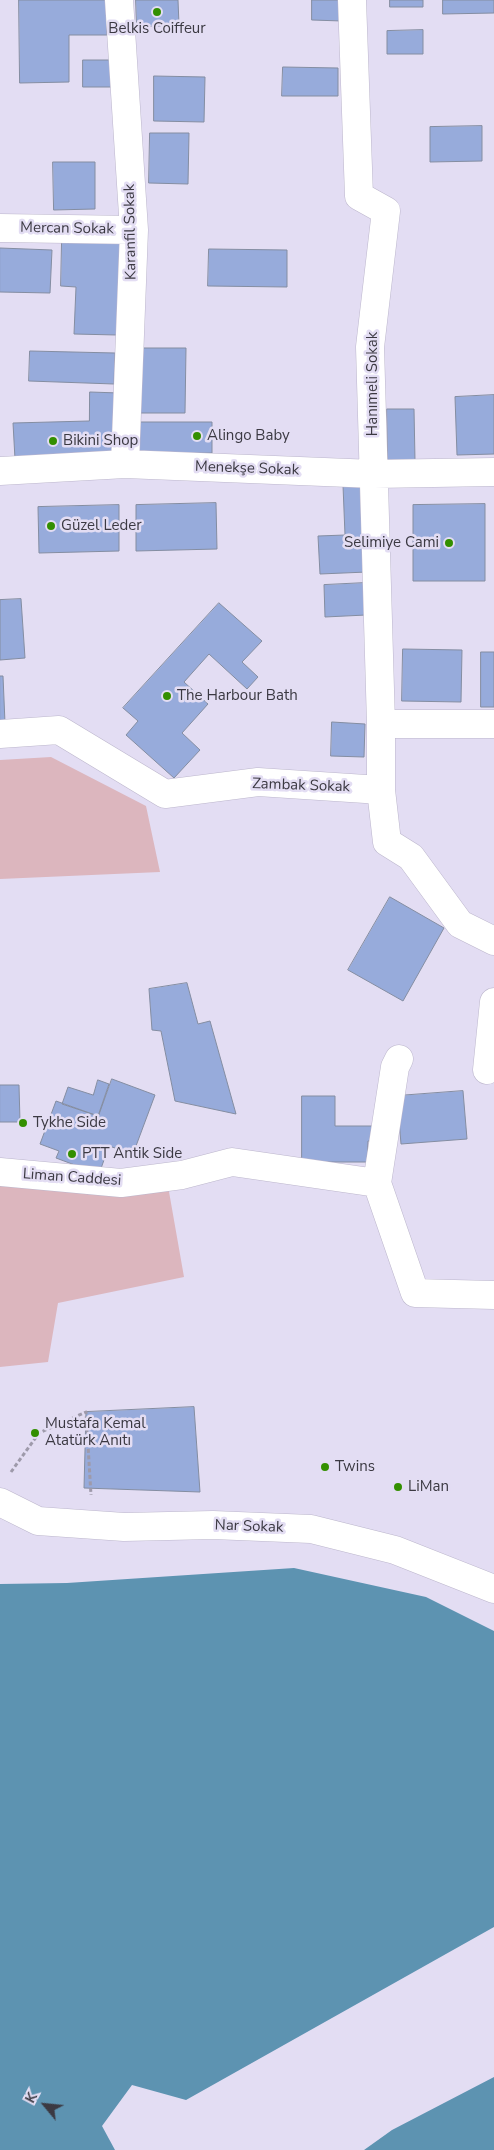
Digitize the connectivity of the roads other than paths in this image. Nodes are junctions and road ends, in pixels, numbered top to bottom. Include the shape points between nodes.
1 (119, 0) edge
2 (352, 0) edge
3 (0, 228) edge
4 (134, 230) junction
5 (126, 464) junction
6 (0, 471) edge
7 (494, 472) edge
8 (374, 474) junction
9 (381, 724) junction
10 (494, 724) edge
11 (0, 734) edge
12 (381, 790) junction
13 (494, 940) edge
14 (494, 1002) edge
15 (399, 1058) dead end
16 (487, 1070) dead end
17 (0, 1172) edge
18 (377, 1182) junction
19 (494, 1296) edge
20 (3, 1490) edge
21 (494, 1589) edge

1 - 4 street, Karanfil Sokak
2 - 8 street, Hanımeli Sokak via 359,196 386,211 370,347
3 - 4 street, Mercan Sokak
4 - 5 street, Karanfil Sokak
5 - 6 street, Menekşe Sokak
5 - 8 street, Menekşe Sokak
7 - 8 street, Menekşe Sokak
8 - 9 street, Hanımeli Sokak
9 - 10 street
9 - 12 street
11 - 12 street, Zambak Sokak via 59,730 166,794 258,782
12 - 13 street via 387,842 411,857 460,924
14 - 16 street
15 - 18 street
17 - 18 street, Liman Caddesi via 121,1183 182,1175 232,1162
18 - 19 street via 415,1293
20 - 21 street, Nar Sokak via 38,1521 124,1527 213,1525 310,1529 395,1550

